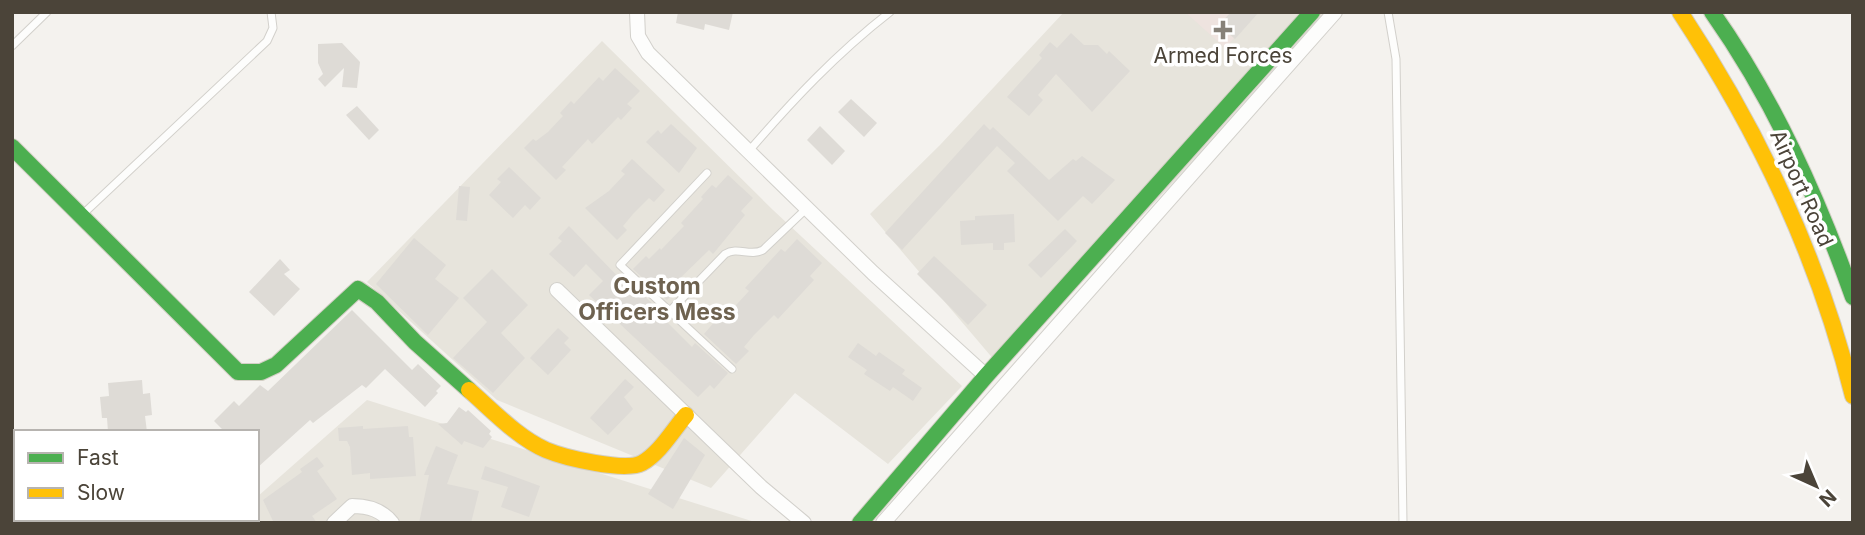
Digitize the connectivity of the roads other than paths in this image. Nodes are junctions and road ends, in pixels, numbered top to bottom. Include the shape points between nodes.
1 (47, 12) edge
2 (271, 12) edge
3 (637, 12) edge
4 (890, 12) edge
5 (1312, 12) edge
6 (1335, 12) edge
7 (1388, 12) edge
8 (1680, 12) edge
9 (1712, 12) edge
10 (12, 46) edge
11 (12, 147) edge
12 (748, 153) junction
13 (707, 173) dead end
14 (806, 209) junction
15 (80, 217) junction
16 (557, 290) dead end
17 (1853, 297) edge
18 (669, 312) junction
19 (732, 369) dead end
20 (986, 376) junction
21 (1853, 396) edge
22 (686, 415) junction
23 (334, 523) edge
24 (392, 523) edge
25 (804, 523) edge
26 (860, 523) edge
27 (883, 523) edge
28 (1403, 523) edge

1 - 10 lane
2 - 15 lane via 273,28 267,41
3 - 12 street via 638,36 648,53
4 - 12 lane via 803,89
5 - 20 street
6 - 27 street
7 - 28 lane via 1396,59
8 - 21 street, Airport Road via 1728,82 1775,172 1822,287
9 - 17 street, Airport Road via 1740,49 1814,191
11 - 15 street
12 - 14 street
13 - 18 lane via 620,265
14 - 18 lane via 763,250 725,254
14 - 20 street
15 - 22 street via 239,373 260,372 282,359 358,289 506,422 546,450 628,468 651,457
16 - 22 street
18 - 19 lane
20 - 26 street
22 - 25 street
23 - 24 street via 352,506 363,506 385,513

